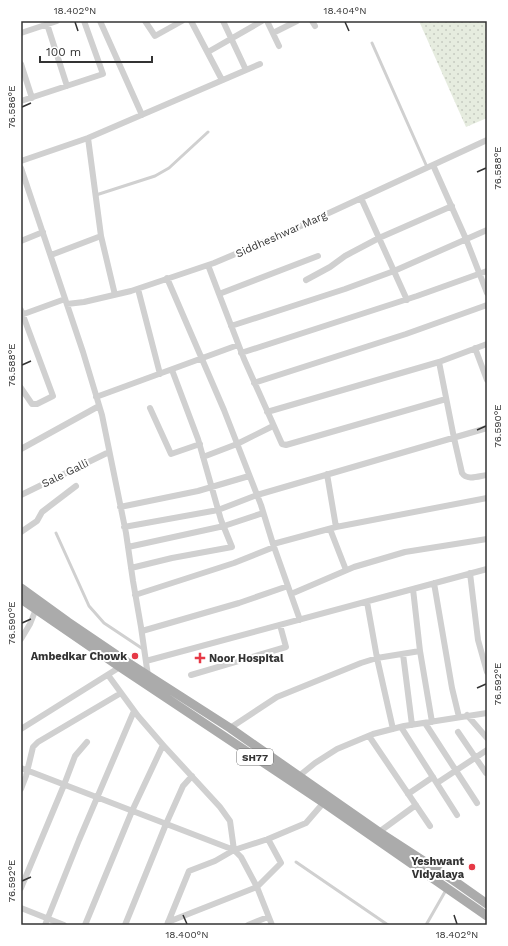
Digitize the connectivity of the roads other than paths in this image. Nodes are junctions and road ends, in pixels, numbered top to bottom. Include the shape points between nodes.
1 (57, 21) edge
2 (84, 21) edge
3 (100, 21) edge
4 (145, 21) edge
5 (182, 21) edge
6 (191, 21) edge
7 (223, 21) edge
8 (262, 21) edge
9 (267, 21) edge
10 (297, 21) edge
11 (47, 24) junction
12 (21, 33) edge
13 (273, 33) junction
14 (232, 39) junction
15 (372, 43) dead end
16 (279, 46) dead end
17 (208, 52) junction
18 (21, 64) edge
19 (260, 64) dead end
20 (246, 70) junction
21 (222, 80) junction
22 (67, 86) junction
23 (32, 98) junction
24 (21, 101) edge
25 (142, 115) junction
26 (208, 132) dead end
27 (88, 138) junction
28 (487, 140) edge
29 (21, 161) edge
30 (430, 166) junction
31 (21, 168) edge
32 (96, 195) junction
33 (361, 198) junction
34 (452, 206) junction
35 (487, 230) edge
36 (43, 232) junction
37 (101, 236) junction
38 (379, 238) junction
39 (466, 239) junction
40 (21, 241) edge
41 (51, 255) junction
42 (318, 256) dead end
43 (208, 265) junction
44 (394, 271) junction
45 (487, 271) edge
46 (479, 274) junction
47 (167, 278) junction
48 (306, 280) dead end
49 (138, 289) junction
50 (487, 293) edge
51 (219, 294) junction
52 (115, 295) junction
53 (407, 300) junction
54 (66, 301) junction
55 (487, 305) edge
56 (22, 313) edge
57 (231, 326) junction
58 (487, 344) edge
59 (238, 345) junction
60 (475, 348) junction
61 (241, 353) junction
62 (201, 359) junction
63 (440, 362) junction
64 (172, 370) junction
65 (160, 374) junction
66 (487, 380) edge
67 (254, 383) junction
68 (21, 388) edge
69 (96, 397) junction
70 (446, 399) junction
71 (99, 406) junction
72 (150, 408) dead end
73 (267, 412) junction
74 (273, 426) junction
75 (487, 428) edge
76 (454, 438) junction
77 (200, 444) junction
78 (237, 444) junction
79 (21, 449) edge
80 (109, 452) junction
81 (203, 457) junction
82 (327, 474) junction
83 (487, 475) edge
84 (249, 476) junction
85 (76, 486) dead end
86 (212, 487) junction
87 (21, 494) edge
88 (257, 495) junction
89 (487, 498) edge
90 (120, 507) junction
91 (218, 510) junction
92 (263, 513) junction
93 (224, 526) junction
94 (124, 527) junction
95 (333, 528) junction
96 (21, 532) edge
97 (56, 533) dead end
98 (487, 540) edge
99 (273, 546) junction
100 (128, 547) junction
101 (131, 568) junction
102 (487, 569) edge
103 (346, 570) junction
104 (470, 573) junction
105 (434, 583) junction
106 (288, 586) junction
107 (21, 588) edge
108 (413, 589) junction
109 (291, 594) junction
110 (135, 595) junction
111 (21, 599) edge
112 (367, 602) junction
113 (36, 609) junction
114 (300, 620) junction
115 (280, 625) junction
116 (142, 631) junction
117 (21, 639) edge
118 (145, 650) junction
119 (420, 651) junction
120 (403, 654) junction
121 (377, 658) junction
122 (146, 661) junction
123 (120, 667) junction
124 (487, 672) edge
125 (191, 674) dead end
126 (108, 675) junction
127 (148, 676) junction
128 (121, 693) junction
129 (134, 711) junction
130 (487, 713) edge
131 (467, 716) junction
132 (459, 717) junction
133 (432, 722) junction
134 (425, 723) junction
135 (412, 725) junction
136 (401, 727) junction
137 (230, 728) junction
138 (21, 729) edge
139 (393, 729) junction
140 (458, 732) dead end
141 (369, 736) junction
142 (487, 738) edge
143 (87, 742) dead end
144 (163, 745) junction
145 (487, 750) edge
146 (475, 757) junction
147 (24, 769) edge
148 (456, 770) junction
149 (486, 773) edge
150 (192, 776) junction
151 (299, 776) junction
152 (433, 777) junction
153 (437, 783) junction
154 (64, 785) junction
155 (21, 789) edge
156 (408, 794) junction
157 (98, 798) junction
158 (326, 800) junction
159 (477, 803) dead end
160 (416, 805) junction
161 (132, 811) junction
162 (457, 814) dead end
163 (166, 824) junction
164 (430, 826) dead end
165 (379, 832) junction
166 (268, 838) junction
167 (234, 850) junction
168 (296, 862) dead end
169 (257, 886) junction
170 (21, 888) edge
171 (447, 888) junction
172 (487, 904) edge
173 (21, 908) edge
174 (487, 916) edge
175 (268, 917) junction
176 (48, 918) junction
177 (167, 923) edge
178 (46, 925) edge
179 (64, 925) edge
180 (85, 925) edge
181 (125, 925) edge
182 (248, 925) edge
183 (272, 925) edge
184 (388, 925) edge
185 (426, 925) edge

1 - 11 street
2 - 22 street via 103,74
3 - 25 street
4 - 5 street via 155,36
6 - 17 street
7 - 14 street
8 - 14 street
9 - 13 street
10 - 13 street
11 - 12 street
11 - 22 street
13 - 16 street
14 - 17 street
14 - 20 street
15 - 30 lane
17 - 21 street
18 - 23 street
19 - 20 street
20 - 21 street
21 - 25 street
22 - 23 street
23 - 24 street
25 - 27 street
26 - 32 lane via 169,168 155,176
27 - 29 street
27 - 32 street
28 - 30 street, Siddheshwar Marg
30 - 33 street, Siddheshwar Marg
30 - 34 street
31 - 36 street
32 - 37 street
33 - 38 street
33 - 43 street, Siddheshwar Marg
34 - 38 street
34 - 39 street
35 - 39 street
36 - 40 street
36 - 41 street
37 - 41 street
37 - 52 street
38 - 44 street
38 - 48 street
39 - 44 street
39 - 46 street
41 - 54 street
42 - 51 street
43 - 47 street, Siddheshwar Marg
43 - 51 street
44 - 53 street
44 - 57 street
45 - 46 street
46 - 50 street
46 - 53 street
47 - 49 street, Siddheshwar Marg
47 - 62 street
49 - 52 street, Siddheshwar Marg
49 - 65 street
51 - 57 street
52 - 54 street, Siddheshwar Marg via 84,302
53 - 61 street
54 - 56 street, Siddheshwar Marg
54 - 69 street
55 - 67 street
56 - 68 street via 53,396 32,404
57 - 59 street
58 - 60 street
59 - 61 street
59 - 62 street
60 - 63 street
60 - 66 street
61 - 67 street
62 - 64 street
62 - 78 street
63 - 70 street
63 - 73 street
64 - 65 street
64 - 77 street
65 - 69 street
67 - 73 street
69 - 71 street
70 - 74 street via 286,445 282,444
70 - 76 street
71 - 79 street
71 - 80 street
72 - 77 street via 171,454
73 - 74 street
74 - 78 street
75 - 76 street
76 - 82 street
76 - 83 street via 463,475 468,478
77 - 81 street
78 - 81 street
78 - 84 street
80 - 87 street, Sale Galli
80 - 90 street
81 - 86 street
82 - 88 street
82 - 95 street
84 - 86 street
84 - 88 street
85 - 96 street
86 - 90 street
86 - 91 street
88 - 91 street
88 - 92 street
89 - 95 street
90 - 94 street
91 - 93 street
91 - 94 street
92 - 93 street
92 - 99 street
93 - 100 street
93 - 101 street via 232,547
94 - 100 street
95 - 99 street
95 - 103 street
97 - 118 lane via 89,606 104,623
98 - 103 street via 405,552
99 - 106 street
99 - 110 street via 234,563
100 - 101 street
101 - 110 street
102 - 104 street
103 - 109 street
104 - 105 street
104 - 124 street via 478,640
105 - 108 street
105 - 132 street
106 - 109 street
106 - 116 street
107 - 127 main road, SH77
108 - 112 street
108 - 119 street
109 - 114 street
110 - 116 street
111 - 113 main road, SH77
112 - 114 street
112 - 121 street
113 - 117 street
113 - 123 main road, SH77
114 - 115 street
115 - 122 street
115 - 125 street via 286,648
116 - 118 street
118 - 122 street
119 - 120 street
119 - 133 street
120 - 121 street
120 - 135 street
121 - 137 street via 277,697
121 - 139 street
122 - 127 street
123 - 126 street
123 - 158 main road, SH77
126 - 128 street
126 - 138 street
127 - 137 main road, SH77
128 - 129 street
128 - 147 street via 38,742 33,747
129 - 144 street
129 - 157 street
130 - 131 street
131 - 132 street
131 - 142 street
132 - 133 street
133 - 134 street
134 - 135 street
134 - 148 street
135 - 136 street
136 - 139 street
136 - 152 street
137 - 151 main road, SH77
139 - 141 street
140 - 146 street
141 - 151 street via 337,749
141 - 156 street
143 - 154 street via 75,756
144 - 150 street
144 - 161 street
145 - 146 street
146 - 148 street
146 - 149 street
147 - 154 street
147 - 155 street
148 - 153 street
148 - 159 street
150 - 163 street via 183,786
150 - 167 street via 230,821
151 - 158 main road, SH77
152 - 153 street
152 - 156 street
153 - 162 street
154 - 157 street
154 - 170 street
156 - 160 street
157 - 161 street
157 - 176 street
158 - 165 main road, SH77
158 - 166 street via 306,823
158 - 171 main road, SH77
160 - 164 street
160 - 165 street
161 - 163 street
161 - 180 street
163 - 167 street
163 - 181 street
165 - 172 main road, SH77
166 - 167 street
166 - 169 street via 281,863
167 - 169 street via 241,857
167 - 177 street via 215,861 189,870
168 - 184 lane
169 - 175 street
169 - 177 street
171 - 174 main road, SH77
171 - 185 lane
173 - 176 street
175 - 182 street
175 - 183 street
176 - 178 street
176 - 179 street

